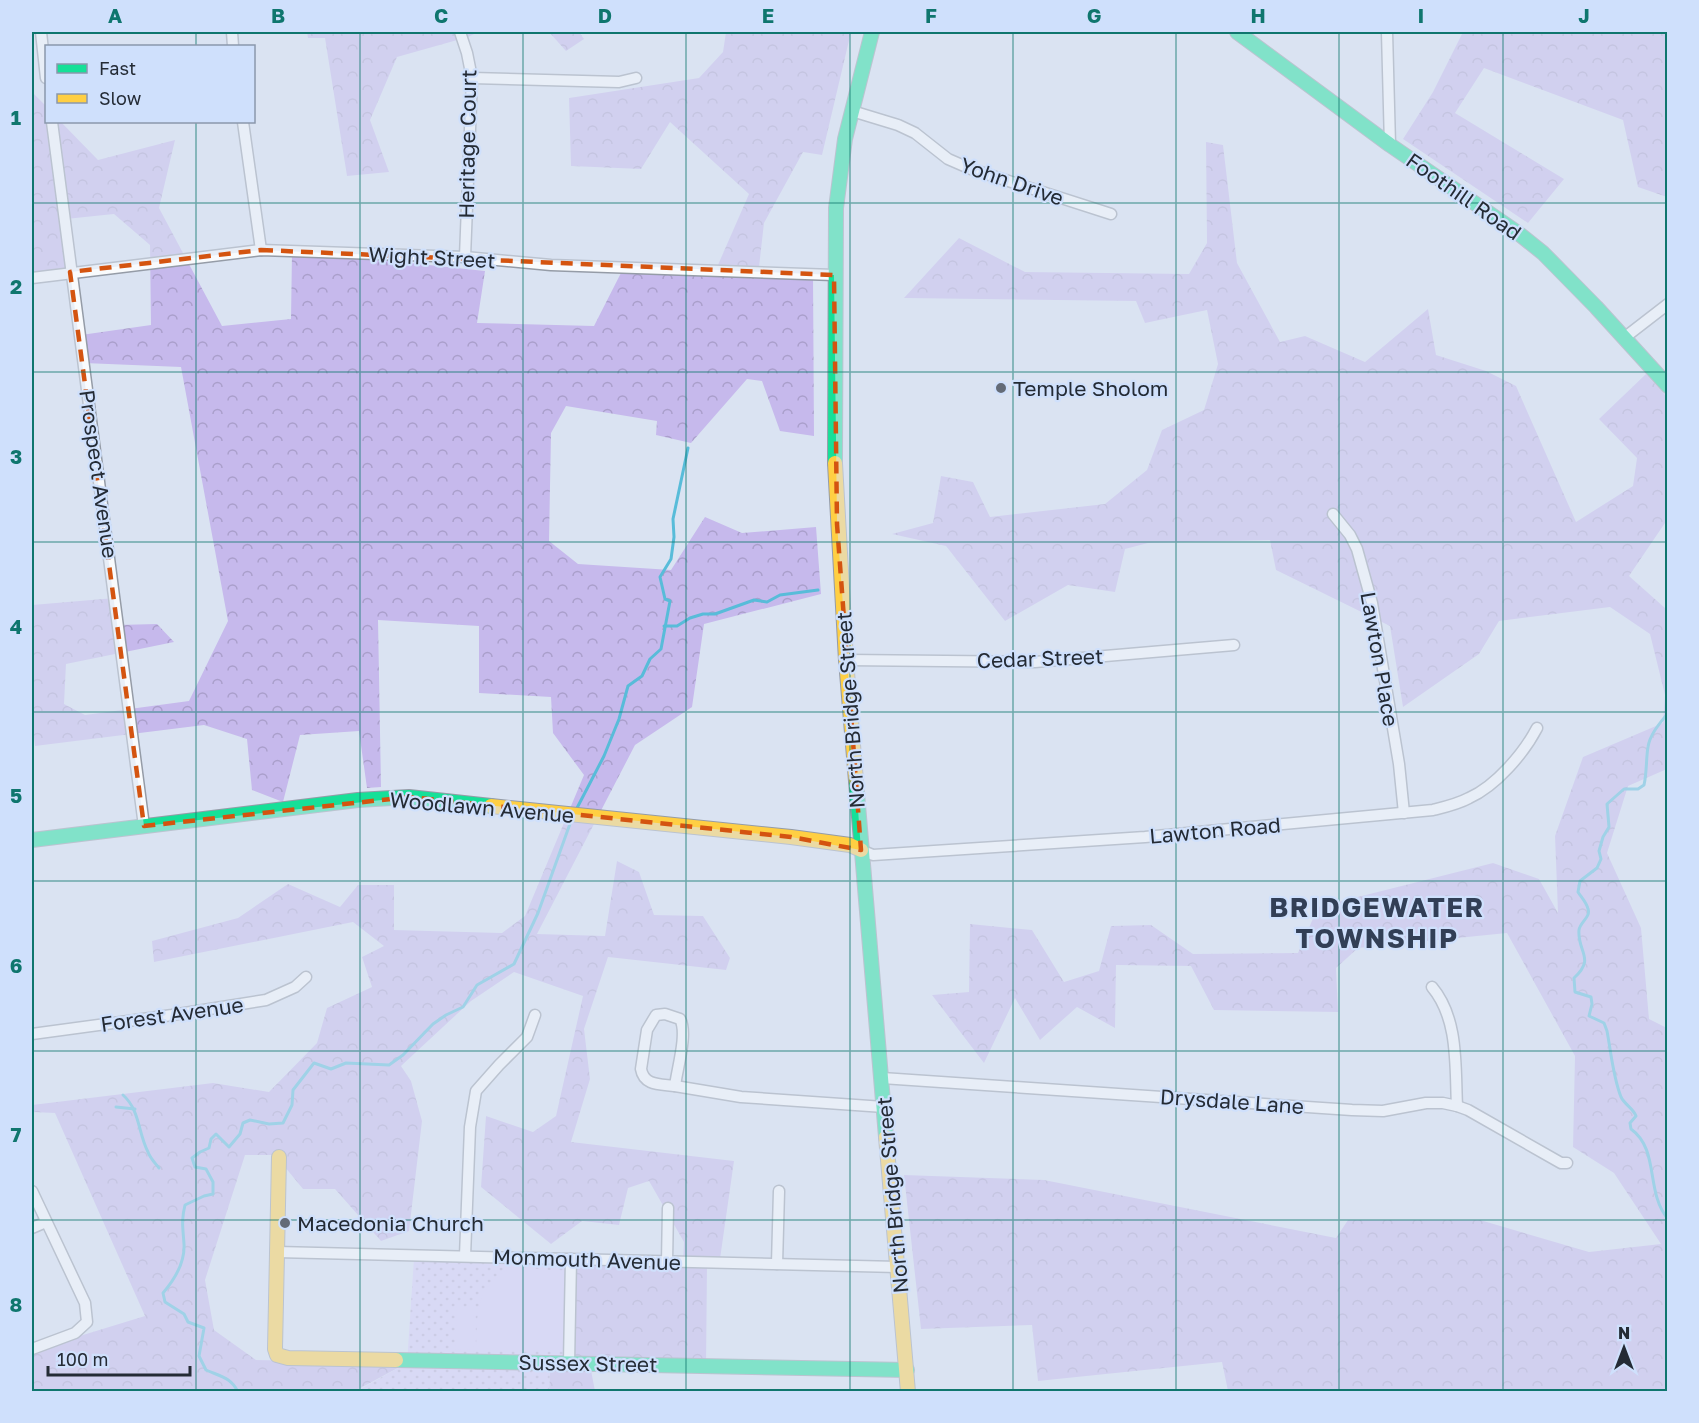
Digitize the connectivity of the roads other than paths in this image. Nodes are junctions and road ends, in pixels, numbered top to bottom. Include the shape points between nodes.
1 (41, 32) edge
2 (460, 32) edge
3 (872, 32) edge
4 (1237, 32) edge
5 (1387, 32) edge
6 (45, 69) edge
7 (472, 78) junction
8 (636, 78) dead end
9 (852, 111) junction
10 (52, 123) edge
11 (243, 123) edge
12 (1390, 145) junction
13 (1111, 214) dead end
14 (261, 250) junction
15 (465, 257) junction
16 (70, 272) junction
17 (834, 275) junction
18 (32, 278) edge
19 (1668, 304) edge
20 (1624, 338) junction
21 (1668, 386) edge
22 (1333, 514) dead end
23 (1234, 645) dead end
24 (846, 660) junction
25 (1537, 728) dead end
26 (1404, 813) junction
27 (144, 826) junction
28 (32, 840) edge
29 (861, 850) junction
30 (306, 978) dead end
31 (1432, 987) dead end
32 (536, 1015) dead end
33 (32, 1034) edge
34 (882, 1078) junction
35 (675, 1086) junction
36 (1457, 1106) junction
37 (884, 1107) junction
38 (279, 1157) dead end
39 (1567, 1163) dead end
40 (779, 1191) dead end
41 (32, 1196) edge
42 (668, 1208) dead end
43 (46, 1222) junction
44 (32, 1228) edge
45 (277, 1252) junction
46 (465, 1256) junction
47 (571, 1259) junction
48 (667, 1262) junction
49 (777, 1264) junction
50 (898, 1267) junction
51 (32, 1349) edge
52 (569, 1362) junction
53 (907, 1370) junction
54 (908, 1392) edge

1 - 6 street
2 - 7 street, Heritage Court
3 - 9 street, North Bridge Street
4 - 12 street, Foothill Road
5 - 12 street
7 - 8 street via 620,82
7 - 15 street, Heritage Court
9 - 13 street, Yohn Drive via 915,133 963,166
9 - 17 street, North Bridge Street via 839,173
10 - 16 street, Prospect Avenue
11 - 14 street
12 - 20 street, Foothill Road via 1518,233
14 - 15 street, Wight Street
14 - 16 street, Wight Street
15 - 17 street, Wight Street
16 - 18 street, Wight Street
16 - 27 street, Prospect Avenue
17 - 24 street, North Bridge Street via 834,454
19 - 20 street
20 - 21 street, Foothill Road
22 - 26 street, Lawton Place via 1357,549 1372,603
23 - 24 street, Cedar Street via 1035,662
24 - 29 street, North Bridge Street
25 - 26 street, Lawton Road via 1527,747 1486,788 1451,805
26 - 29 street, Lawton Road via 1144,837 873,855
27 - 28 street, Woodlawn Avenue
27 - 29 street, Woodlawn Avenue via 409,797 791,837
29 - 34 street, North Bridge Street
30 - 33 street, Forest Avenue via 266,1000
31 - 36 street via 1440,997 1452,1034
32 - 46 street via 527,1037 476,1092 470,1127
34 - 36 street, Drysdale Lane via 1352,1110 1383,1111 1426,1103
34 - 37 street, North Bridge Street
35 - 35 street via 683,1023 674,1016 656,1015 647,1030 641,1069 652,1083
35 - 37 street via 741,1096
36 - 39 street, Drysdale Lane
37 - 50 street, North Bridge Street
38 - 45 street
40 - 49 street
41 - 43 street
42 - 48 street
43 - 44 street
43 - 51 street via 85,1303 87,1322 75,1333
45 - 46 street, Monmouth Avenue
45 - 52 street, Sussex Street via 277,1355
46 - 47 street, Monmouth Avenue
47 - 48 street, Monmouth Avenue
47 - 52 street
48 - 49 street, Monmouth Avenue
49 - 50 street, Monmouth Avenue
50 - 53 street, North Bridge Street
52 - 53 street, Sussex Street
53 - 54 street, North Bridge Street

